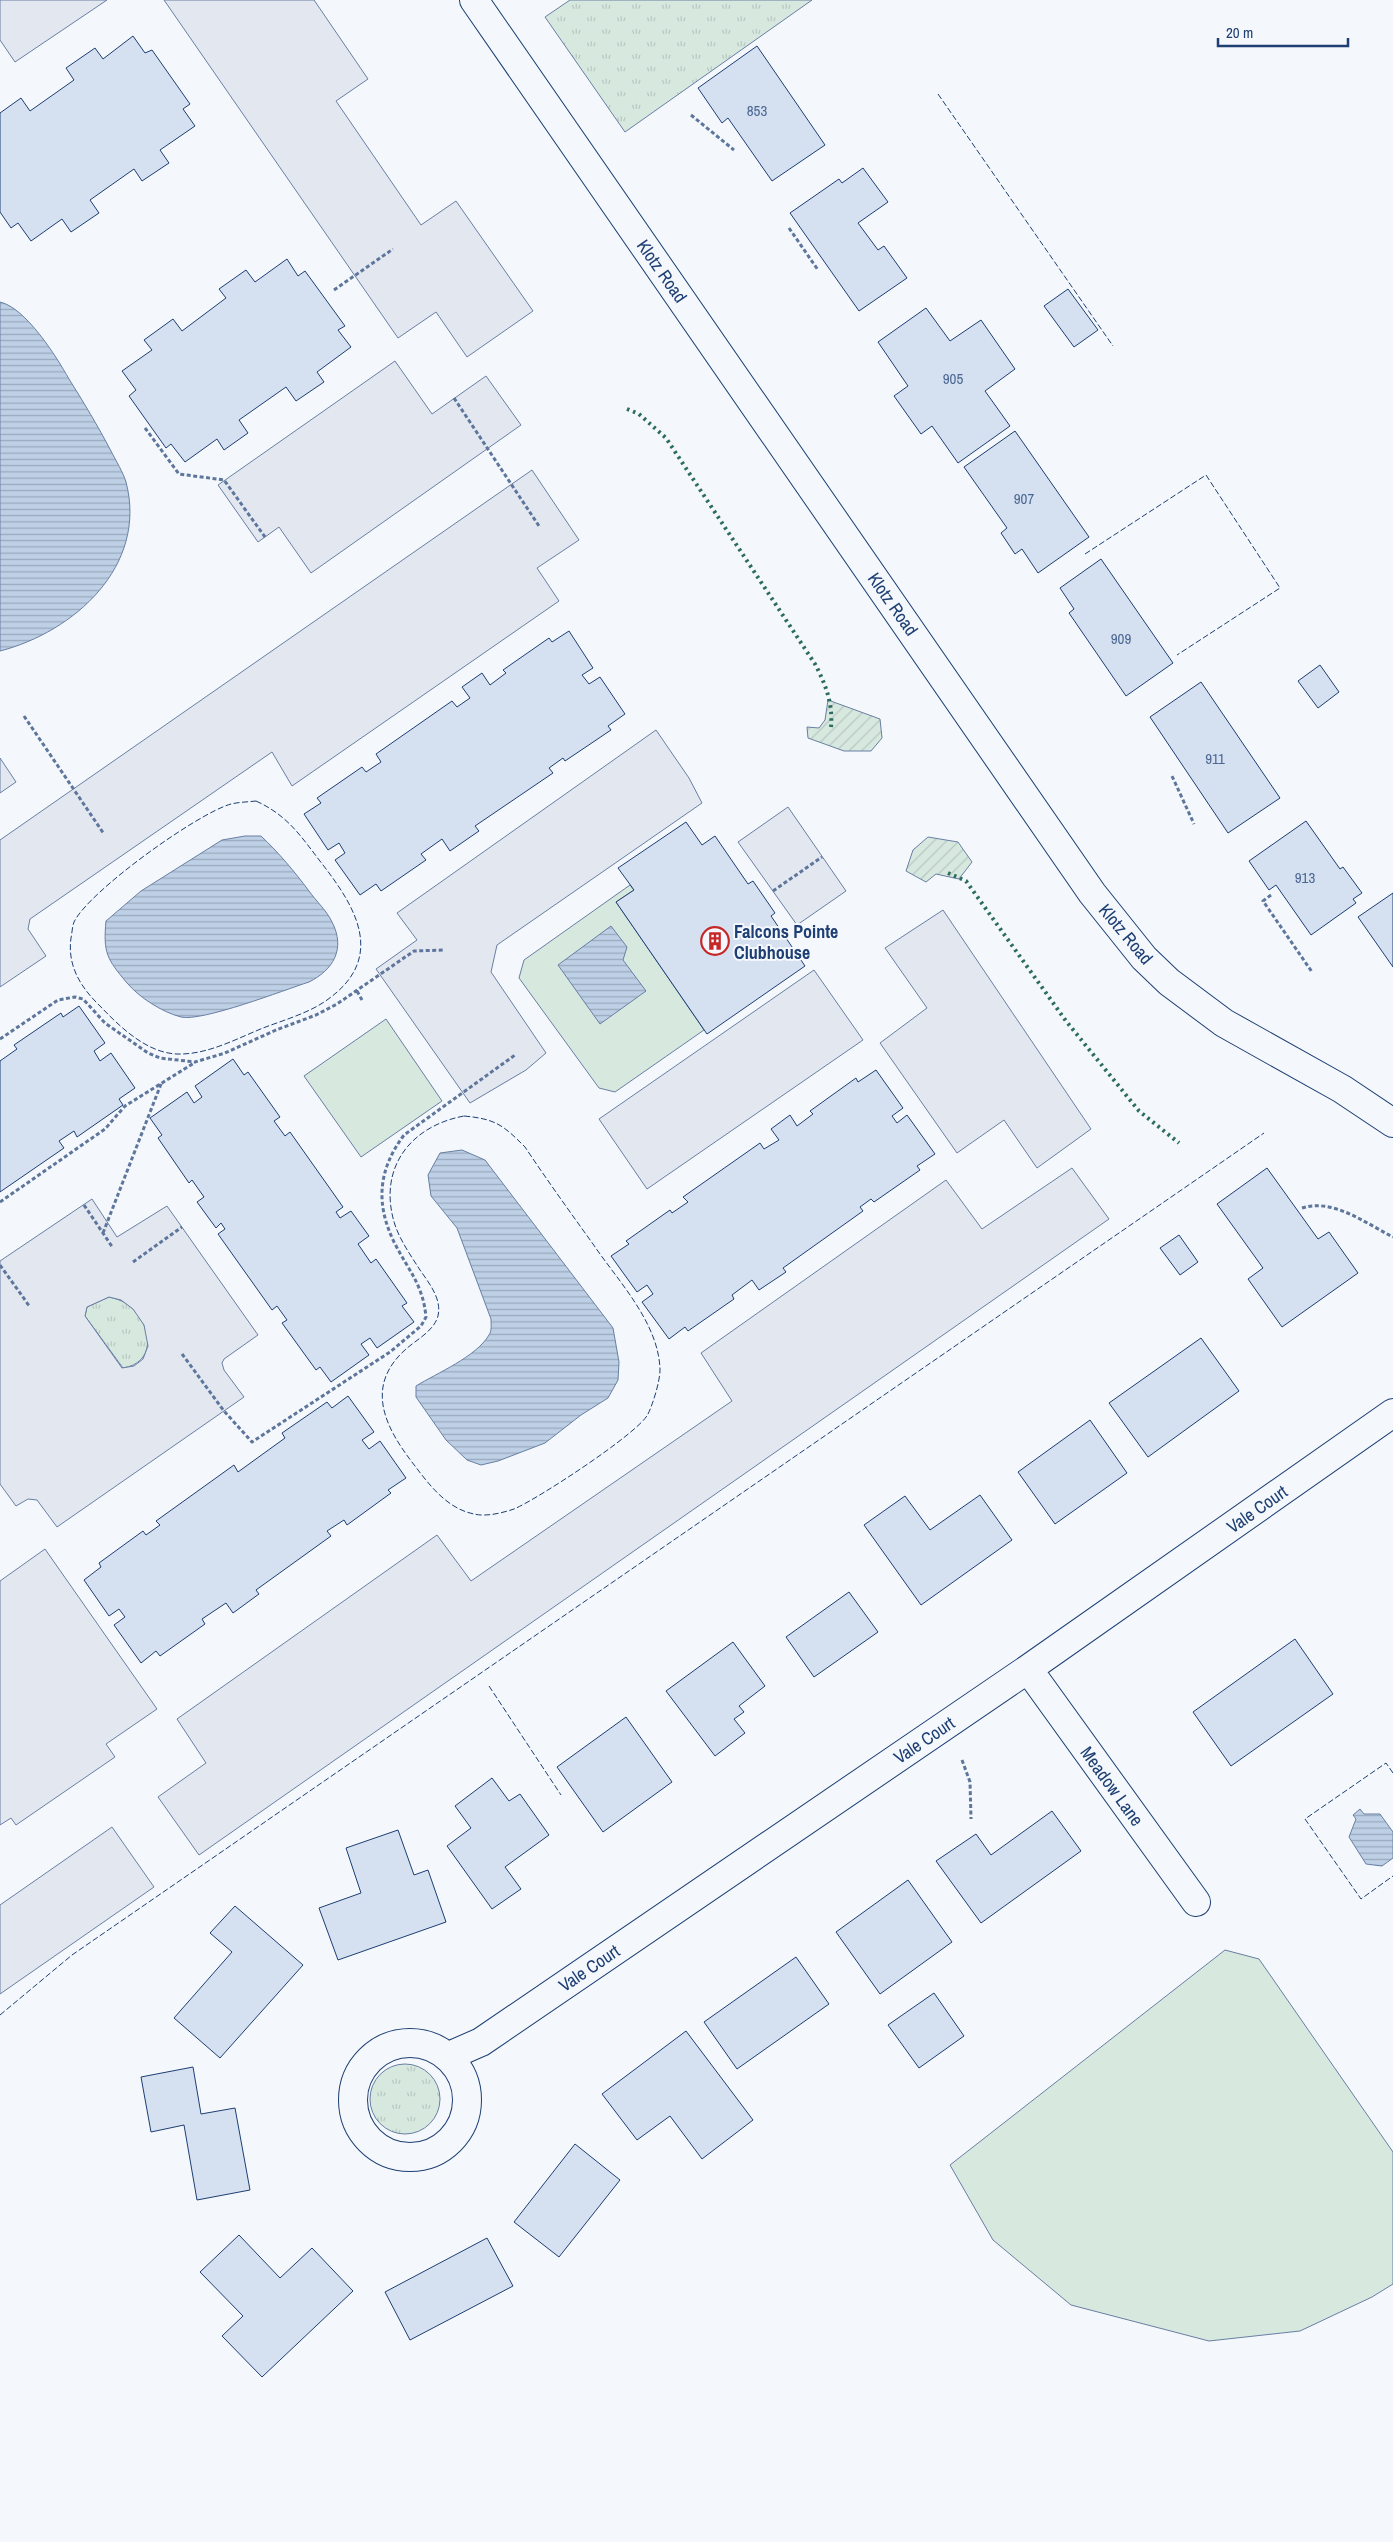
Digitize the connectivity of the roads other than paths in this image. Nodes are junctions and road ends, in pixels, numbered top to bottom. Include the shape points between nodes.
1 (474, 0) edge
2 (1393, 1123) edge
3 (1393, 1413) edge
4 (1028, 1669) junction
5 (1196, 1902) dead end
6 (449, 2056) junction

1 - 2 street, Klotz Road via 1092,893 1118,926 1169,982 1224,1023 1342,1089
3 - 4 street, Vale Court
4 - 5 street, Meadow Lane
4 - 6 street, Vale Court via 481,2042
6 - 6 street via 432,2046 412,2042 393,2045 375,2054 361,2069 354,2087 353,2107 359,2126 371,2142 386,2152 404,2157 422,2156 439,2150 453,2138 463,2123 468,2106 467,2087

